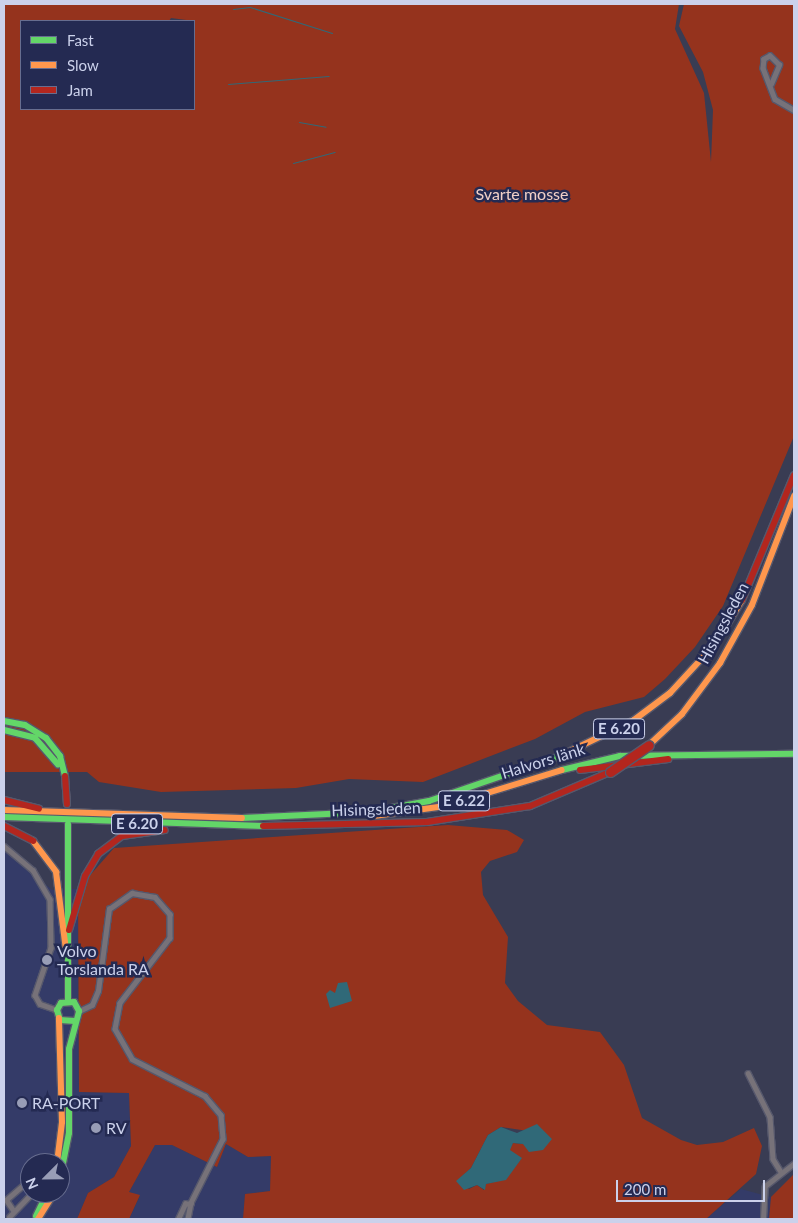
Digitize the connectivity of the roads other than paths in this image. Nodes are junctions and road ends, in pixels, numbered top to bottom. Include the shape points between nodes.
1 (771, 84) junction
2 (794, 110) edge
3 (794, 475) edge
4 (794, 496) edge
5 (4, 721) edge
6 (4, 730) edge
7 (794, 756) edge
8 (65, 776) junction
9 (4, 800) edge
10 (67, 804) dead end
11 (4, 810) edge
12 (58, 814) junction
13 (4, 817) edge
14 (304, 818) junction
15 (68, 824) dead end
16 (192, 825) junction
17 (357, 825) junction
18 (4, 826) edge
19 (4, 846) edge
20 (69, 930) junction
21 (69, 963) junction
22 (68, 1001) junction
23 (79, 1011) junction
24 (58, 1014) junction
25 (75, 1021) junction
26 (748, 1073) dead end
27 (60, 1153) edge
28 (62, 1153) edge
29 (794, 1163) edge
30 (780, 1170) junction
31 (20, 1187) edge
32 (23, 1203) edge
33 (43, 1203) edge
34 (47, 1203) edge
35 (191, 1203) junction
36 (14, 1212) junction
37 (10, 1217) dead end
38 (36, 1219) edge
39 (178, 1219) edge
40 (188, 1219) edge
41 (763, 1219) edge

1 - 1 street via 763,65 770,56 779,65
1 - 2 street via 777,102
3 - 14 main road, Hisingsleden / E 6.20 via 752,584 727,628 686,678 634,720 570,753 429,801
4 - 17 main road, Hisingsleden / E 6.20, bridge via 752,605 725,656 682,714 649,745 610,772 568,794 514,811 456,820
5 - 8 main road via 25,725 46,738 60,756
6 - 8 main road via 40,742
7 - 14 main road, Halvors länk / E 6.22 via 620,756 415,812
7 - 17 main road, Halvors länk / E 6.22 via 612,764 431,814
8 - 10 main road
9 - 12 main road
11 - 12 main road, Hisingsleden / E 6.20
12 - 14 main road, Hisingsleden / E 6.20
13 - 16 main road, Hisingsleden / E 6.20
15 - 20 main road
16 - 17 main road, Hisingsleden / E 6.20
16 - 20 main road via 132,833 108,844 87,870
18 - 21 main road via 33,841 56,872
19 - 24 street via 33,870 50,898 52,942 35,994 40,1004
20 - 21 main road
21 - 22 main road
22 - 23 main road
22 - 24 main road
23 - 25 main road
23 - 35 street via 92,1005 98,991 109,909 132,893 156,897 170,914 170,938 120,1003 115,1029 121,1046 132,1059 205,1096 220,1113 223,1139
24 - 25 main road via 66,1023
24 - 27 main road via 63,1059
25 - 28 main road
26 - 30 street via 770,1117 773,1159
29 - 30 street
30 - 41 street via 765,1186
31 - 36 street via 6,1200
32 - 36 street
33 - 38 main road
34 - 38 main road
35 - 39 street via 185,1204
35 - 40 street
36 - 37 street

